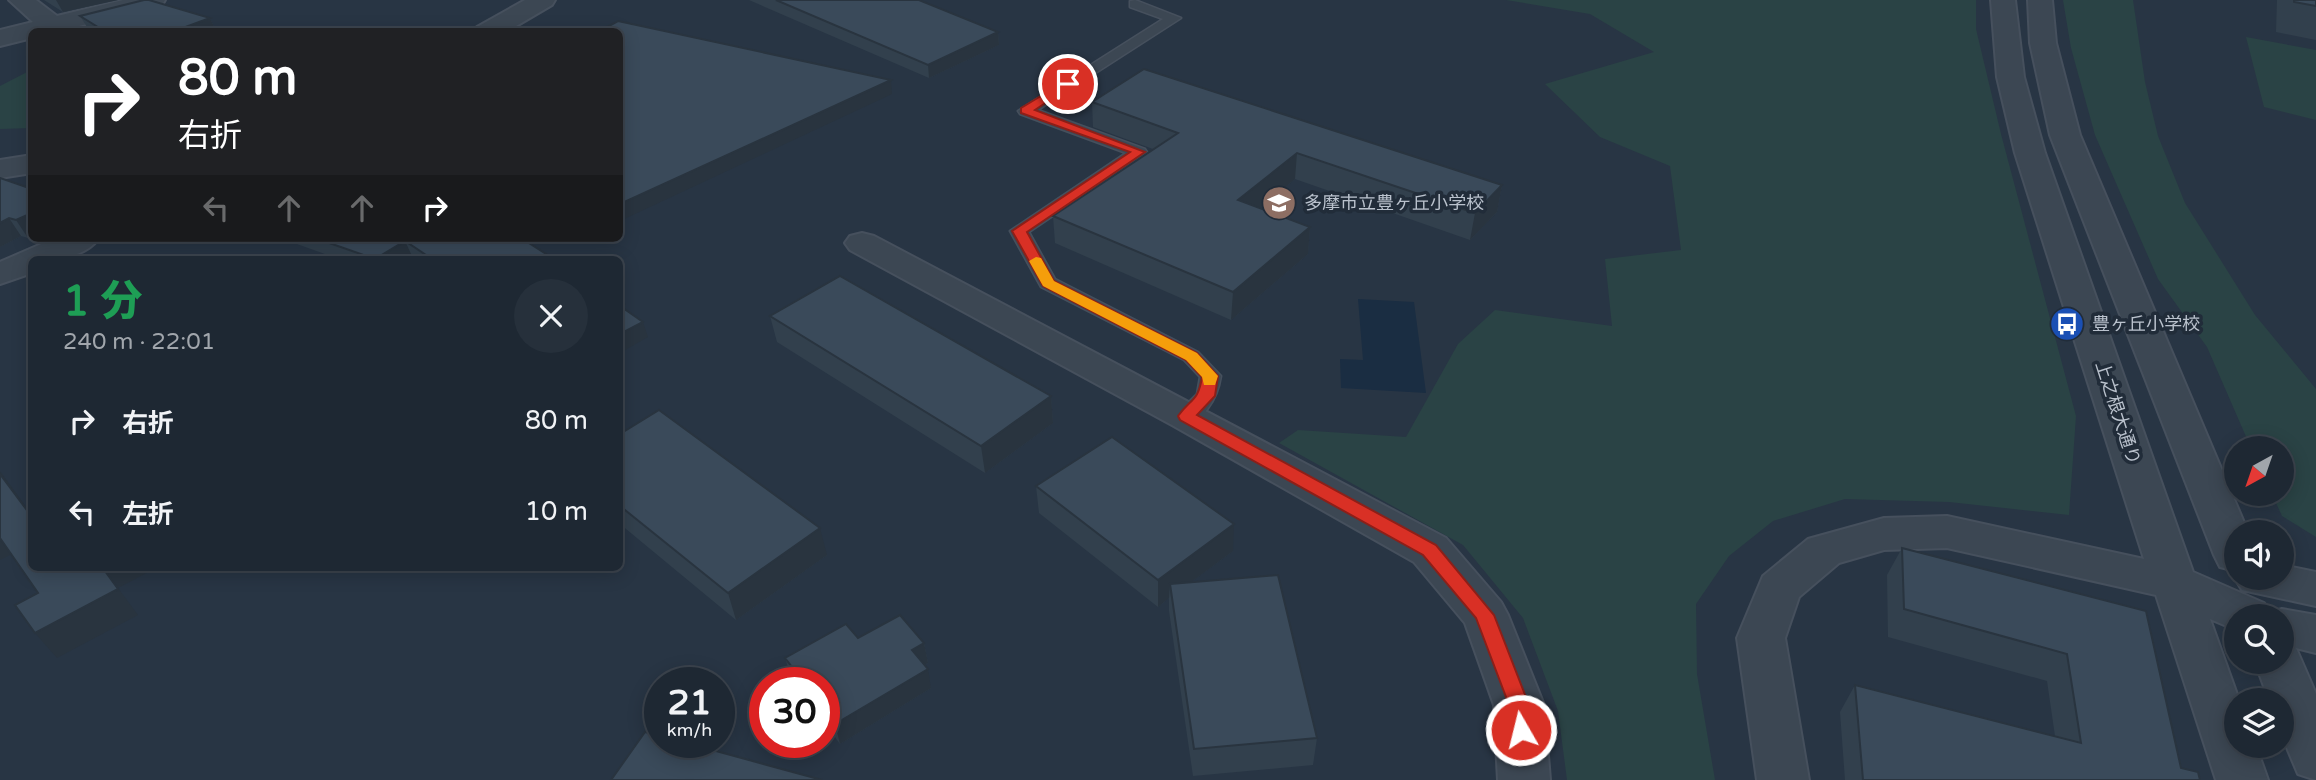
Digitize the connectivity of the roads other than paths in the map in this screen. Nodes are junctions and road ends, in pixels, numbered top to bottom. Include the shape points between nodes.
1 (21, 0) edge
2 (153, 0) edge
3 (543, 0) edge
4 (2003, 0) edge
5 (2040, 0) edge
6 (1135, 4) dead end
7 (57, 28) edge
8 (493, 28) edge
9 (28, 33) edge
10 (0, 38) edge
11 (28, 165) edge
12 (0, 169) edge
13 (73, 242) edge
14 (862, 243) dead end
15 (43, 256) edge
16 (28, 263) edge
17 (0, 274) edge
18 (1186, 416) junction
19 (2224, 526) edge
20 (2224, 577) edge
21 (2173, 582) junction
22 (2294, 585) edge
23 (2316, 589) edge
24 (2224, 605) edge
25 (2294, 630) edge
26 (2316, 635) edge
27 (2284, 674) edge
28 (2316, 758) edge
29 (1524, 780) edge
30 (1783, 780) edge
31 (2242, 780) edge

1 - 7 street
2 - 7 street
3 - 8 street
4 - 21 street, 上之根大通り via 2003,33 2025,134
5 - 19 street via 2043,43 2065,135
6 - 18 lane via 1174,18 1026,111 1139,152 1019,231 1048,283 1191,356 1210,376 1207,396
9 - 10 street
11 - 12 street
13 - 15 street
14 - 18 street
16 - 17 street
18 - 29 street via 1430,550 1485,615 1519,705
20 - 21 street
21 - 24 street
21 - 30 street via 1947,533 1884,534 1824,551 1779,589 1761,638
21 - 31 street, 上之根大通り
22 - 23 street
25 - 26 street
27 - 28 street

